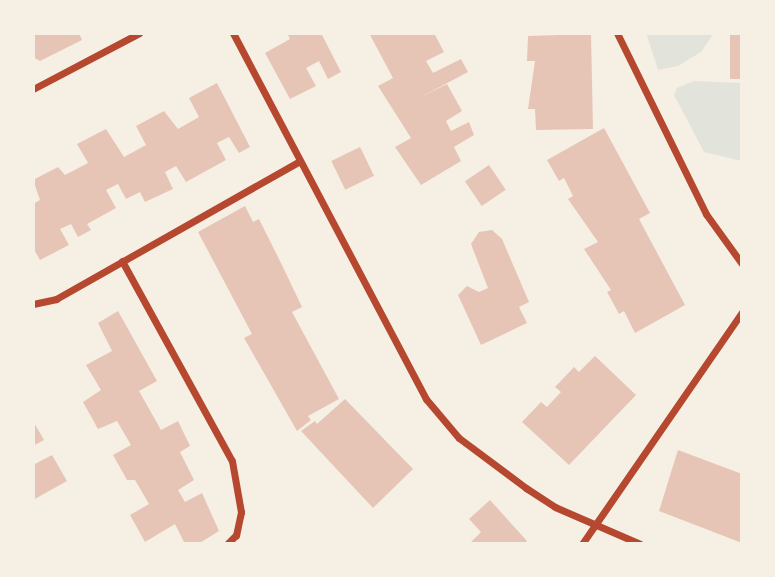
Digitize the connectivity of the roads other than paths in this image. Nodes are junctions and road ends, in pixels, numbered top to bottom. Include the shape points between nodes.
1 (139, 33) edge
2 (233, 33) edge
3 (617, 33) edge
4 (33, 89) edge
5 (298, 162) junction
6 (122, 261) junction
7 (742, 264) edge
8 (33, 304) edge
9 (742, 312) edge
10 (596, 525) junction
11 (227, 544) edge
12 (582, 544) edge
13 (640, 544) edge

1 - 4 street
2 - 5 street
3 - 7 street via 706,214
5 - 6 street
5 - 10 street via 426,399 459,438 498,469 555,507
6 - 8 street via 56,299
6 - 11 street via 233,461 241,512 236,535
9 - 10 street
10 - 12 street
10 - 13 street

